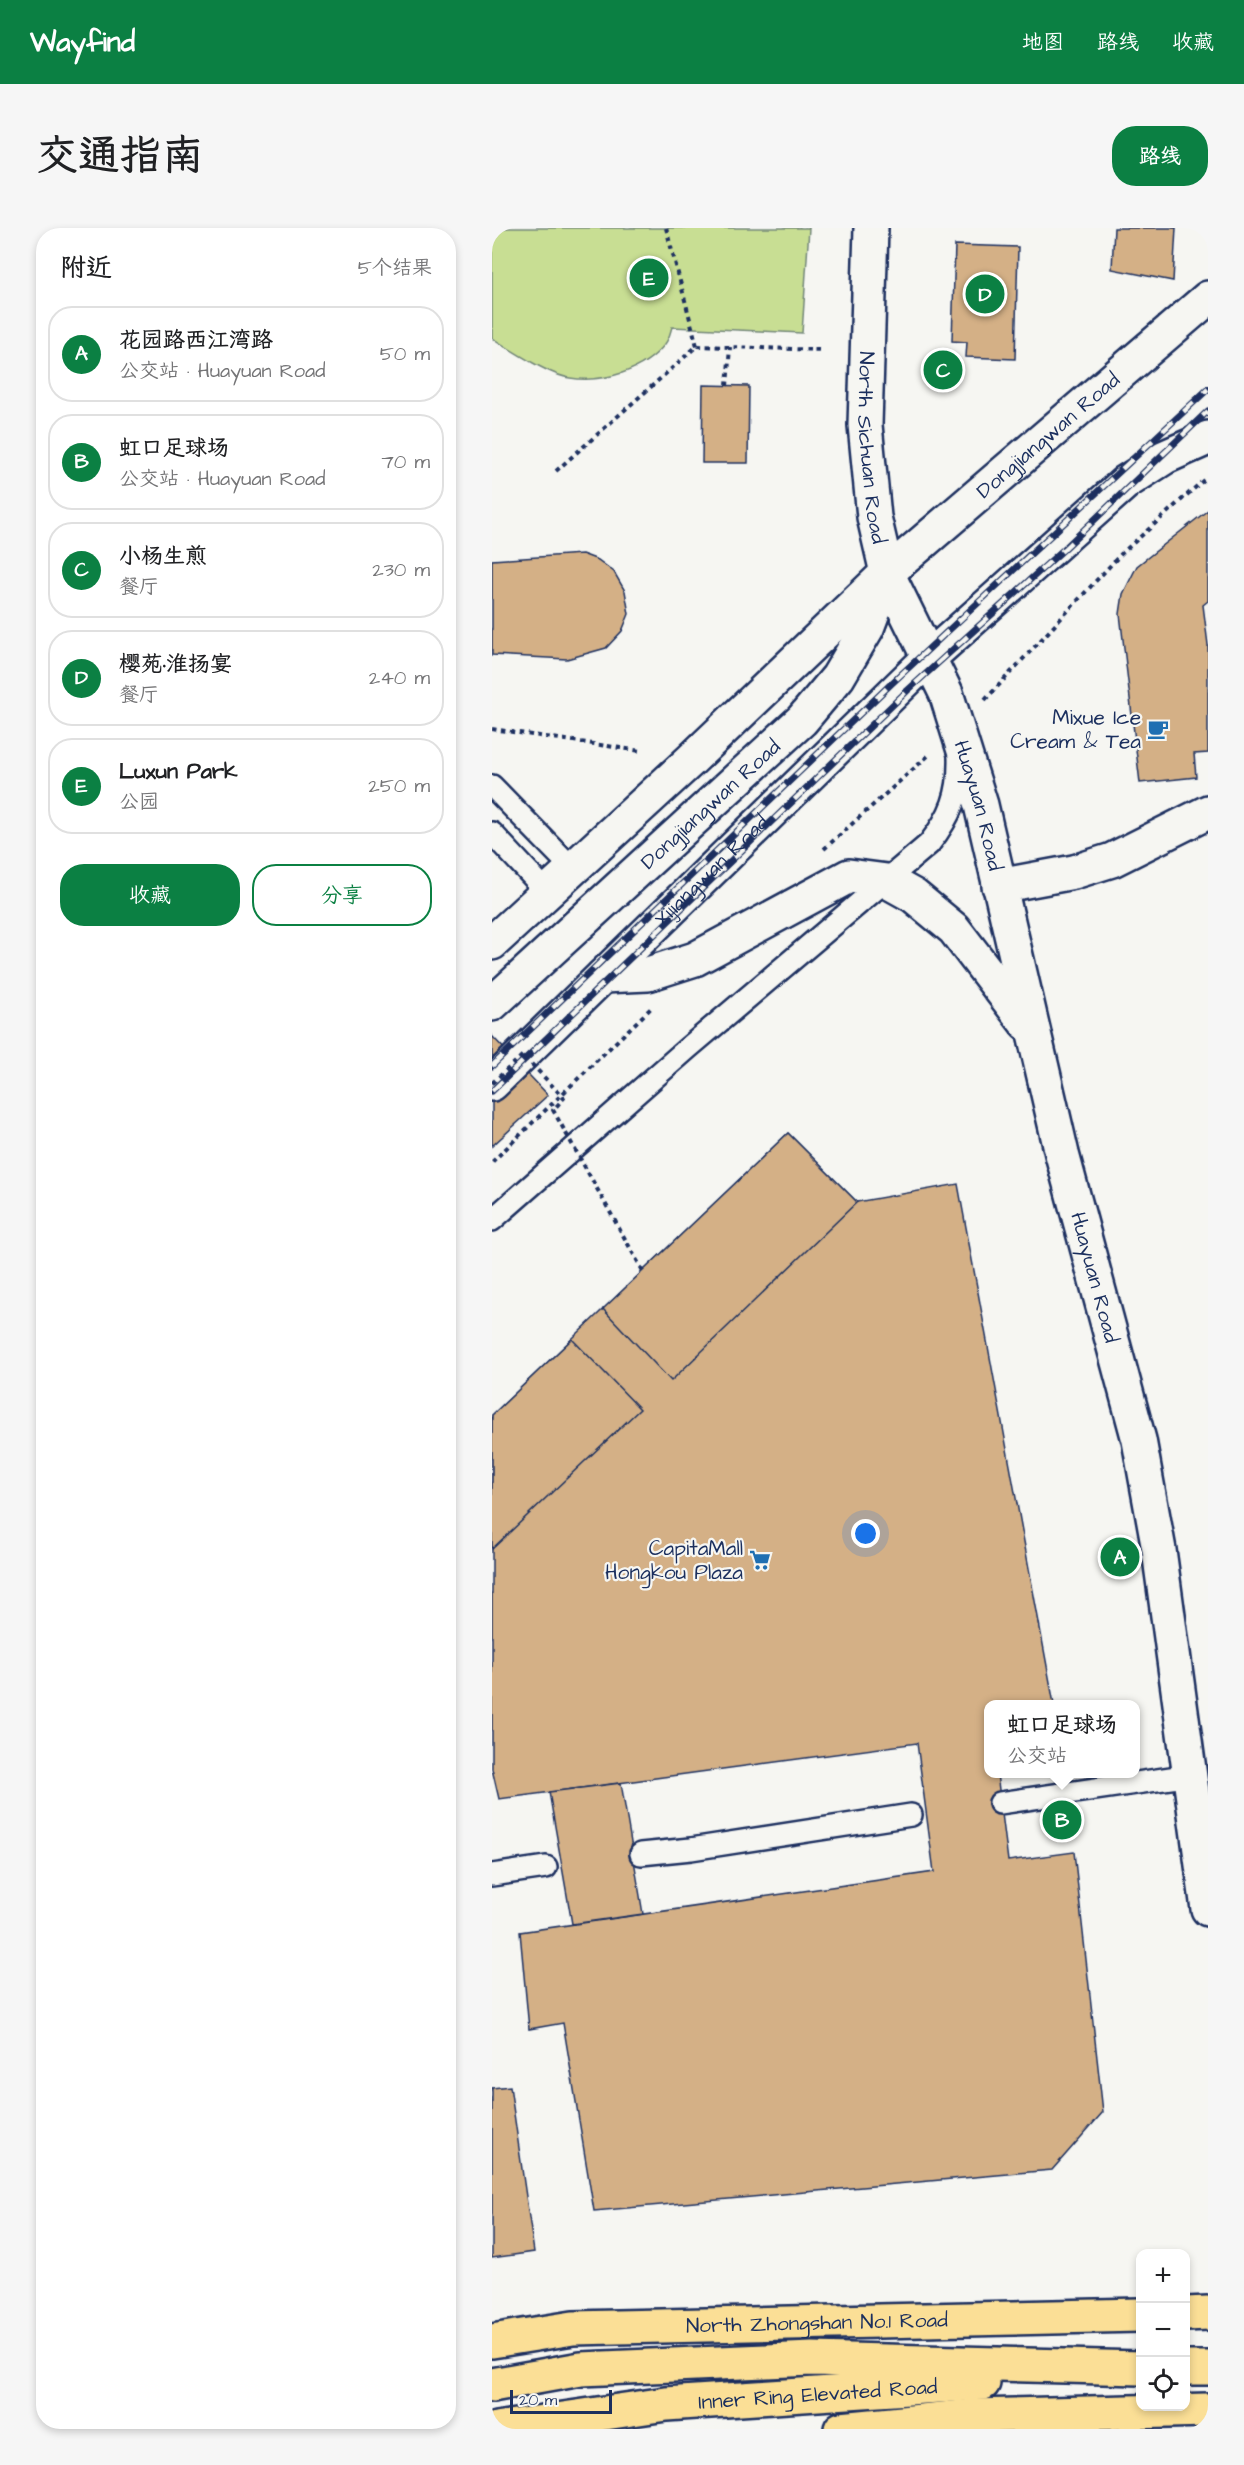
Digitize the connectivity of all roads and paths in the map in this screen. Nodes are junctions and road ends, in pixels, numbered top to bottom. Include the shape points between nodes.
1 (666, 228) edge
2 (871, 228) edge
3 (1208, 298) edge
4 (697, 345) junction
5 (729, 346) junction
6 (823, 350) dead end
7 (726, 386) dead end
8 (1208, 438) edge
9 (556, 471) dead end
10 (1208, 476) edge
11 (887, 573) junction
12 (929, 658) junction
13 (958, 728) junction
14 (492, 729) edge
15 (641, 750) dead end
16 (492, 786) edge
17 (1208, 812) edge
18 (492, 833) edge
19 (573, 869) junction
20 (887, 881) junction
21 (999, 886) junction
22 (548, 893) junction
23 (492, 943) edge
24 (603, 976) junction
25 (492, 1004) edge
26 (1031, 1029) junction
27 (492, 1083) edge
28 (492, 1220) edge
29 (643, 1271) dead end
30 (1191, 1775) junction
31 (1000, 1803) dead end
32 (911, 1815) dead end
33 (641, 1854) dead end
34 (546, 1867) dead end
35 (492, 1875) edge
36 (1208, 1909) edge
37 (1208, 2313) edge
38 (1190, 2314) edge
39 (1136, 2315) edge
40 (492, 2341) edge
41 (1190, 2368) edge
42 (1208, 2368) edge
43 (1136, 2369) edge
44 (1136, 2369) edge
45 (492, 2385) edge
46 (1208, 2410) edge
47 (496, 2429) edge
48 (841, 2429) edge

1 - 4 path
2 - 11 main road, North Sichuan Road via 865,425 874,517
3 - 11 main road, Dongjiangwan Road
4 - 5 path
4 - 9 path
5 - 6 path
5 - 7 path
8 - 12 main road via 1165,457 1126,482
10 - 13 path via 1121,554
11 - 12 main road, North Sichuan Road
11 - 19 main road, Dongjiangwan Road
11 - 25 main road, Dongjiangwan Road via 867,628 838,677 802,720
12 - 13 main road, Huayuan Road
12 - 24 main road, Xijiangwan Road
13 - 20 lane via 957,795 946,822 929,844
13 - 21 main road, Huayuan Road
14 - 15 path
16 - 19 lane
17 - 21 main road via 1112,860 1074,872
18 - 22 lane
19 - 22 main road, Dongjiangwan Road
20 - 24 main road via 849,876 695,959 648,974
20 - 26 main road via 914,896 954,929
20 - 28 lane
21 - 26 main road, Huayuan Road
22 - 23 main road, Dongjiangwan Road
24 - 27 main road, Xijiangwan Road
26 - 30 main road, Huayuan Road via 1139,1440
27 - 29 path, bridge via 524,1055 564,1098 553,1110
30 - 31 lane
30 - 36 main road, Huayuan Road
32 - 33 lane
34 - 35 lane
37 - 38 main road
39 - 40 main road, North Zhongshan No.1 Road via 573,2328
41 - 42 main road
43 - 45 main road via 812,2359 581,2368
44 - 47 main road, Inner Ring Elevated Road via 666,2404
46 - 48 main road, Inner Ring Elevated Road via 973,2416

